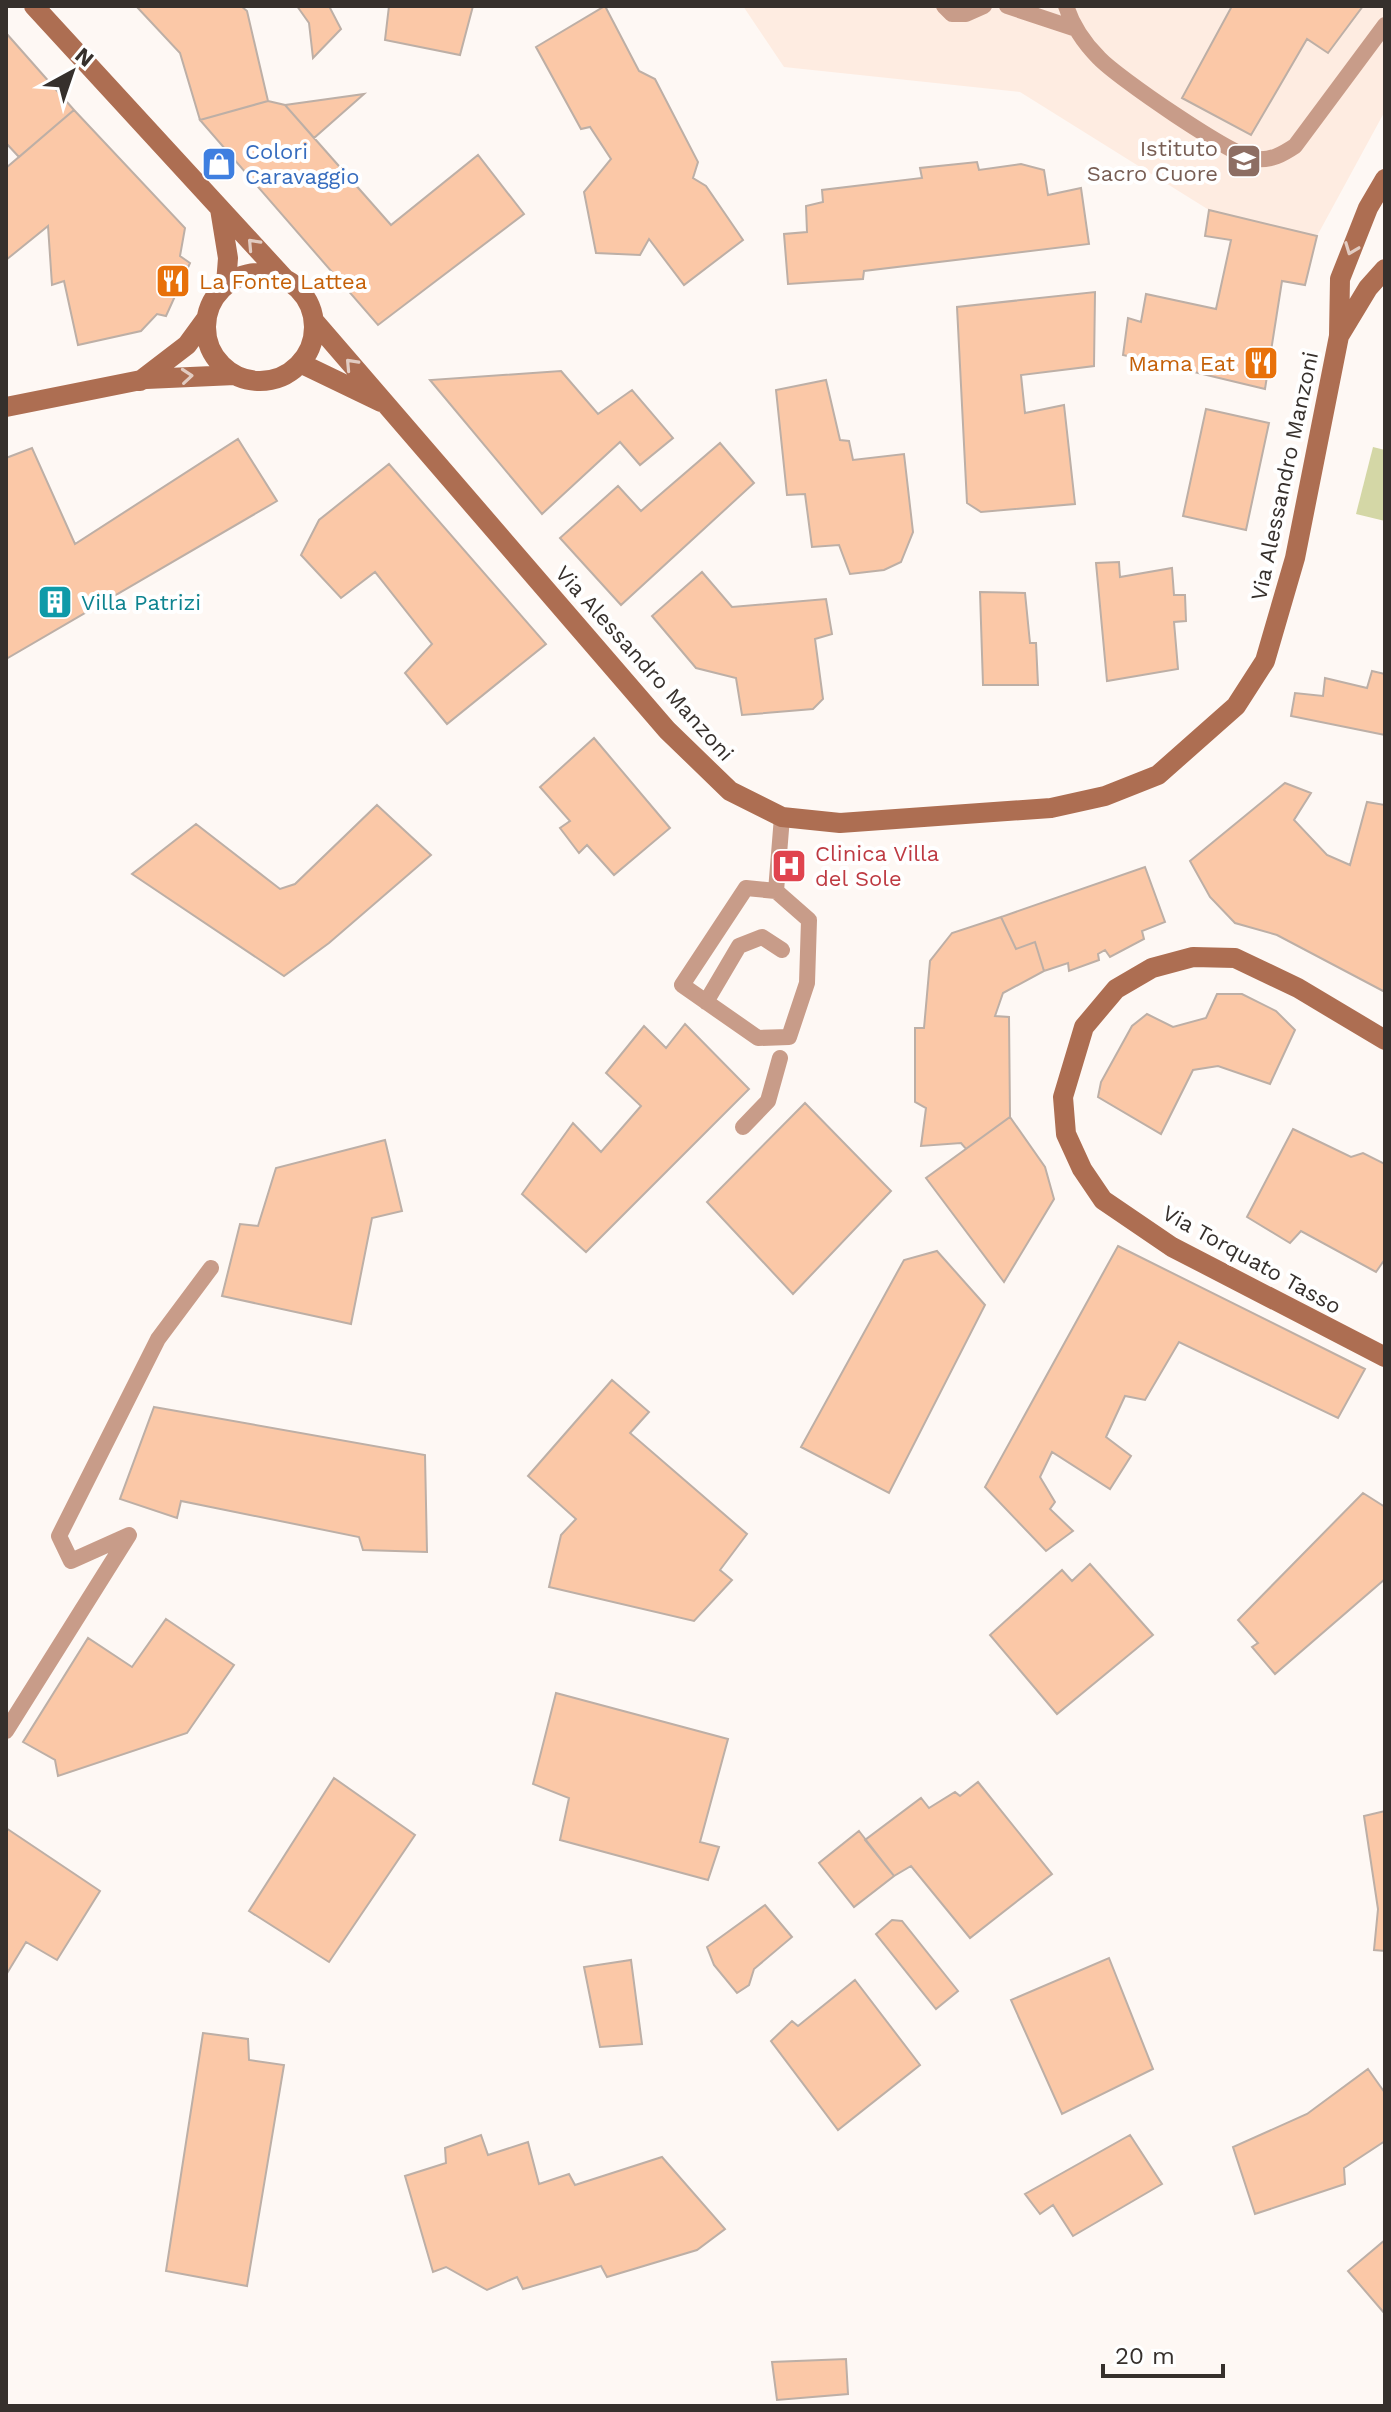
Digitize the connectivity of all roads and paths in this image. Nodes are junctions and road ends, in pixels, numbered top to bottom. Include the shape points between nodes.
1 (34, 6) edge
2 (944, 6) edge
3 (984, 6) edge
4 (1007, 6) edge
5 (1066, 6) edge
6 (1385, 25) edge
7 (1073, 28) junction
8 (1385, 179) edge
9 (220, 209) junction
10 (1385, 269) edge
11 (285, 279) junction
12 (226, 284) junction
13 (206, 319) junction
14 (315, 322) junction
15 (1339, 336) junction
16 (300, 363) junction
17 (235, 375) junction
18 (140, 381) junction
19 (388, 405) junction
20 (6, 407) edge
21 (782, 817) junction
22 (776, 891) junction
23 (782, 950) dead end
24 (706, 1002) junction
25 (1385, 1040) edge
26 (780, 1058) dead end
27 (743, 1127) dead end
28 (211, 1268) dead end
29 (1385, 1357) edge
30 (6, 1731) edge

1 - 9 main road
2 - 3 lane via 952,14 966,14
4 - 7 lane
5 - 7 lane
6 - 7 lane via 1295,146 1278,157 1253,159 1168,110 1101,60
8 -> 15 main road, Via Alessandro Manzoni via 1340,279
11 -> 9 main road
9 - 12 main road via 228,258
10 - 15 main road, Via Alessandro Manzoni
11 - 12 main road via 260,272
11 - 14 main road via 310,304
12 - 13 main road via 214,296
13 - 17 main road via 209,347
13 - 18 main road via 187,345
14 - 16 main road via 314,340
19 -> 14 main road, Via Alessandro Manzoni
15 - 21 main road, Via Alessandro Manzoni via 1295,558 1265,661 1236,706 1196,744 1158,775 1105,796 1051,808 840,823
16 - 17 main road via 279,379 263,382
16 - 19 main road, Via Alessandro Manzoni
18 -> 17 main road
18 - 20 main road
19 - 21 main road, Via Alessandro Manzoni via 696,762 730,791
21 - 22 lane
22 - 24 lane via 746,888 682,985
22 - 24 lane via 809,920 807,983 789,1037 758,1038
23 - 24 lane via 762,937 739,946
25 - 29 main road, Via Torquato Tasso via 1235,958 1193,957 1152,968 1116,989 1084,1027 1063,1097 1066,1134 1103,1200 1172,1247
26 - 27 lane via 768,1101
28 - 30 lane via 158,1339 59,1536 71,1561 129,1535

